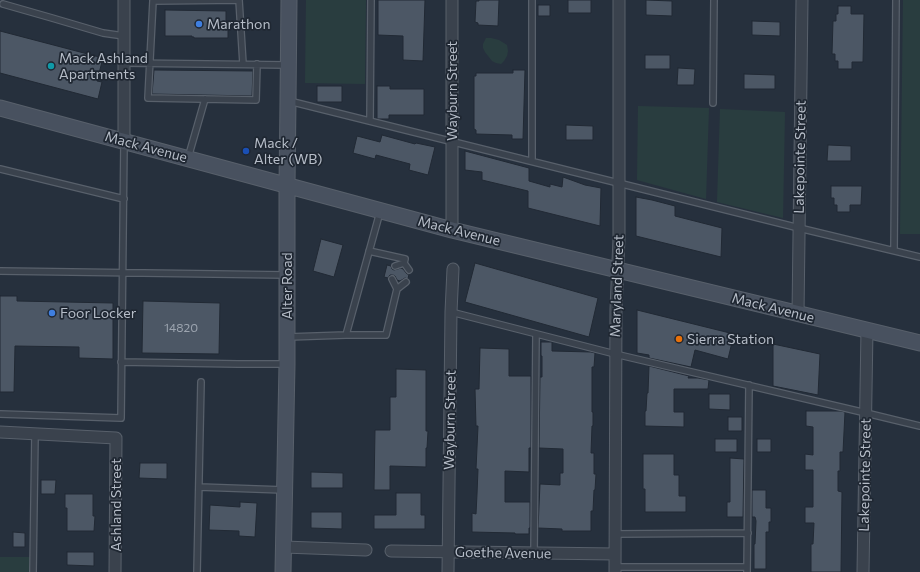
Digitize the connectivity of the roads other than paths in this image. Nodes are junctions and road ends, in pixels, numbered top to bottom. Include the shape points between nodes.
1 (124, 0) edge
2 (289, 0) edge
3 (371, 0) edge
4 (452, 0) edge
5 (532, 0) edge
6 (619, 0) edge
7 (714, 0) edge
8 (802, 0) edge
9 (896, 0) edge
10 (3, 3) edge
11 (124, 31) junction
12 (124, 63) junction
13 (150, 64) junction
14 (243, 64) junction
15 (257, 64) junction
16 (289, 65) junction
17 (205, 99) junction
18 (288, 100) junction
19 (713, 103) dead end
20 (0, 108) edge
21 (370, 121) junction
22 (124, 141) junction
23 (452, 141) junction
24 (188, 158) junction
25 (532, 161) junction
26 (0, 169) edge
27 (619, 183) junction
28 (287, 186) junction
29 (124, 199) junction
30 (381, 210) junction
31 (799, 228) junction
32 (452, 230) junction
33 (894, 250) junction
34 (370, 251) junction
35 (920, 256) edge
36 (403, 265) junction
37 (395, 266) dead end
38 (452, 269) dead end
39 (409, 270) dead end
40 (617, 270) junction
41 (0, 271) edge
42 (123, 273) junction
43 (287, 275) junction
44 (392, 279) dead end
45 (399, 281) dead end
46 (406, 282) dead end
47 (397, 289) junction
48 (450, 312) junction
49 (798, 314) junction
50 (867, 330) junction
51 (536, 334) junction
52 (346, 335) junction
53 (287, 337) junction
54 (920, 343) edge
55 (616, 354) junction
56 (122, 362) junction
57 (286, 364) junction
58 (201, 382) dead end
59 (749, 385) junction
60 (866, 413) junction
61 (0, 414) edge
62 (920, 426) edge
63 (0, 432) edge
64 (35, 434) junction
65 (199, 487) junction
66 (285, 490) junction
67 (748, 533) junction
68 (615, 534) junction
69 (284, 547) junction
70 (366, 550) dead end
71 (391, 551) dead end
72 (448, 552) junction
73 (534, 553) junction
74 (615, 554) junction
75 (747, 569) edge
76 (615, 570) edge
77 (33, 572) edge
78 (115, 572) edge
79 (197, 572) edge
80 (283, 572) edge
81 (448, 572) edge
82 (863, 572) edge

1 - 11 street
2 - 16 main road, Alter Road
3 - 21 lane
4 - 23 street, Wayburn Street
5 - 25 lane
6 - 27 street, Maryland Street
7 - 19 lane
8 - 31 street, Lakepointe Street
9 - 33 lane
10 - 11 lane via 104,33
11 - 12 street
12 - 13 lane
12 - 22 street
13 - 14 lane
13 - 14 lane via 154,1 239,0
13 - 17 lane via 148,98
14 - 15 lane
15 - 16 lane
15 - 17 lane via 256,100
16 - 18 main road, Alter Road
17 - 24 lane
18 - 21 lane
18 - 28 main road, Alter Road
20 - 22 main road, Mack Avenue
21 - 23 lane
22 - 24 main road, Mack Avenue
22 - 29 lane
23 - 25 lane
23 - 32 street, Wayburn Street
24 - 28 main road, Mack Avenue
25 - 27 lane
26 - 29 lane
27 - 31 lane
27 - 40 street, Maryland Street
28 - 30 main road, Mack Avenue
28 - 43 main road, Alter Road
29 - 42 lane
30 - 32 main road, Mack Avenue
30 - 34 lane
31 - 33 lane
31 - 49 street, Lakepointe Street
32 - 40 main road, Mack Avenue
33 - 35 lane
34 - 36 lane via 405,259
34 - 52 lane
36 - 37 lane
36 - 39 lane
38 - 48 street, Wayburn Street
40 - 49 main road, Mack Avenue
40 - 55 street, Maryland Street
41 - 42 lane
42 - 43 lane
42 - 56 lane
43 - 53 main road, Alter Road
44 - 47 lane
45 - 47 lane
46 - 47 lane
47 - 52 lane via 386,335
48 - 51 lane
48 - 72 street, Wayburn Street
49 - 50 main road, Mack Avenue
50 - 54 main road, Mack Avenue
50 - 60 street, Lakepointe Street
51 - 55 lane
51 - 73 lane
52 - 53 lane
53 - 57 main road, Alter Road
55 - 59 lane
55 - 68 street, Maryland Street
56 - 57 lane
56 - 61 lane via 120,418
57 - 66 main road, Alter Road
58 - 65 lane
59 - 60 lane
59 - 67 lane
60 - 62 lane
60 - 82 street, Lakepointe Street
63 - 64 street
64 - 77 lane
64 - 78 street, Ashland Street via 116,438
65 - 66 lane
65 - 79 lane
66 - 69 main road, Alter Road
67 - 68 lane
67 - 75 lane
68 - 74 street, Maryland Street
69 - 70 street
69 - 80 main road, Alter Road
71 - 72 street, Goethe Avenue
72 - 73 street, Goethe Avenue
72 - 81 street, Wayburn Street
73 - 74 street, Goethe Avenue
74 - 76 street, Maryland Street
75 - 76 lane

